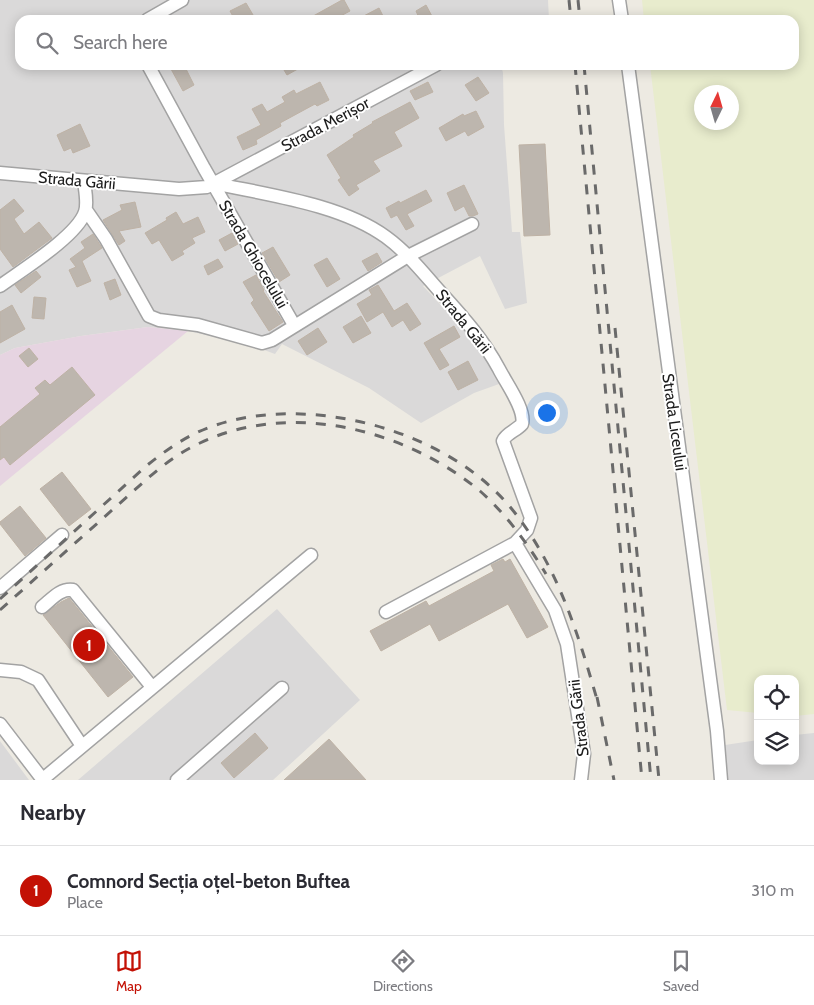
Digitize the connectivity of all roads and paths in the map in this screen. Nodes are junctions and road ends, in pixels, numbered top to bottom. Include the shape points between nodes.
1 (182, 0) edge
2 (619, 0) edge
3 (156, 15) edge
4 (621, 15) edge
5 (151, 70) edge
6 (427, 70) edge
7 (629, 70) edge
8 (0, 173) edge
9 (84, 181) junction
10 (213, 183) junction
11 (86, 210) junction
12 (472, 224) dead end
13 (408, 256) junction
14 (0, 286) edge
15 (294, 325) junction
16 (62, 535) dead end
17 (514, 542) junction
18 (311, 555) dead end
19 (0, 588) edge
20 (42, 607) dead end
21 (386, 612) dead end
22 (0, 670) edge
23 (152, 688) junction
24 (282, 688) dead end
25 (0, 724) edge
26 (82, 746) junction
27 (43, 780) edge
28 (177, 780) edge
29 (581, 780) edge
30 (721, 780) edge

1 - 3 street
2 - 4 street
5 - 10 street, Strada Ghiocelului
6 - 10 street, Strada Merișor
7 - 30 street, Strada Liceului
8 - 9 street, Strada Gării
9 - 10 street, Strada Gării via 189,189
9 - 11 street
10 - 13 street, Strada Gării via 343,214 372,227
10 - 15 street, Strada Ghiocelului
11 - 14 street via 81,221 68,234
11 - 15 street via 106,239 145,311 153,319 198,325 262,343
12 - 13 street
13 - 15 street
13 - 17 street, Strada Gării via 478,334 522,412 522,424 503,441 531,518 527,530
16 - 19 street
17 - 21 street
17 - 29 street, Strada Gării via 555,610 567,644 583,747
18 - 23 street
20 - 23 street via 63,590 73,590
22 - 26 street via 21,672 38,680
23 - 26 street
24 - 28 street
25 - 27 street
26 - 27 street

